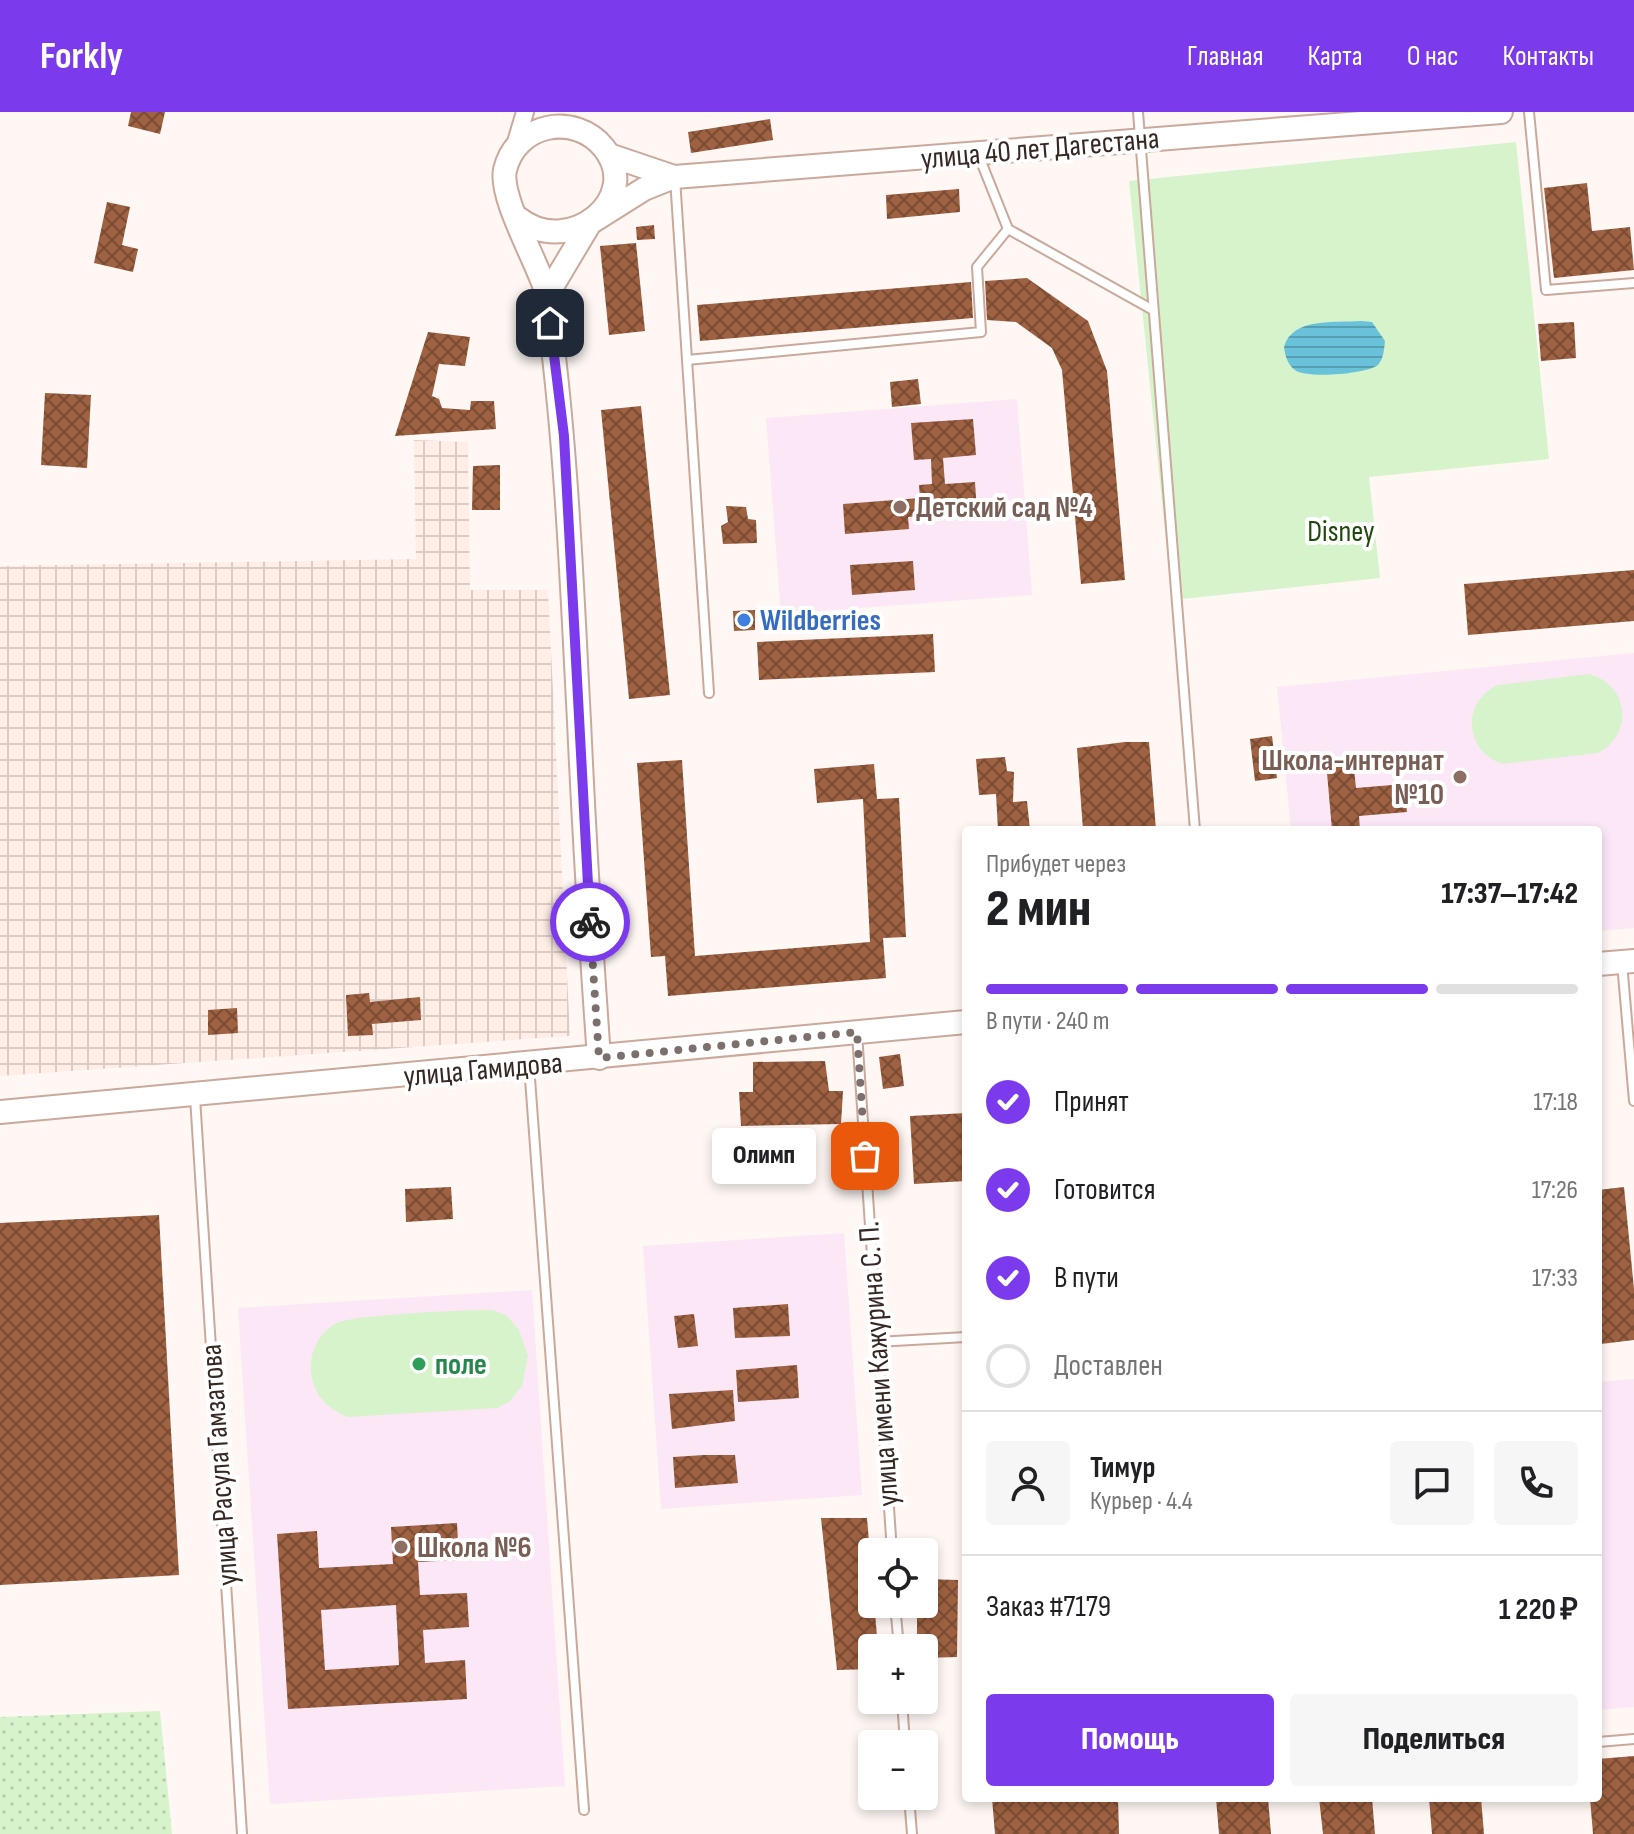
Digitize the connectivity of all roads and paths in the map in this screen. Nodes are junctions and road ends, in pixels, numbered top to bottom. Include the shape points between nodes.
1 (525, 112) edge
2 (566, 112) edge
3 (1138, 112) edge
4 (1529, 112) edge
5 (1487, 113) edge
6 (1300, 120) edge
7 (582, 131) junction
8 (1141, 140) junction
9 (514, 149) junction
10 (978, 153) junction
11 (609, 155) junction
12 (674, 177) junction
13 (518, 218) junction
14 (590, 223) junction
15 (1008, 229) junction
16 (1634, 283) edge
17 (547, 295) junction
18 (1153, 310) junction
19 (687, 360) junction
20 (709, 693) dead end
21 (1195, 826) edge
22 (1628, 961) edge
23 (1602, 964) edge
24 (962, 1022) edge
25 (857, 1032) junction
26 (599, 1058) junction
27 (529, 1064) junction
28 (195, 1096) junction
29 (1634, 1101) edge
30 (0, 1112) edge
31 (962, 1337) edge
32 (876, 1342) junction
33 (891, 1538) edge
34 (1634, 1739) edge
35 (1602, 1742) edge
36 (584, 1810) dead end
37 (910, 1810) edge
38 (242, 1834) edge
39 (912, 1834) edge

1 - 9 street
2 - 7 street
3 - 8 lane
4 - 16 lane via 1546,290
5 - 6 street, улица 40 лет Дагестана
6 - 8 street, улица 40 лет Дагестана
7 - 9 street via 542,128
7 - 11 street
8 - 10 street, улица 40 лет Дагестана
8 - 18 lane
9 - 13 street via 505,170 505,190
10 - 12 street, улица 40 лет Дагестана
10 - 15 lane
11 - 12 street
11 - 14 street via 612,191
12 - 14 street
12 - 19 lane
13 - 14 street via 532,228 555,233
13 - 17 street
14 - 17 street
15 - 18 lane
15 - 19 lane via 977,267 981,332
17 - 26 street via 564,436
18 - 21 lane
19 - 20 lane
22 - 23 street
22 - 29 lane
24 - 25 street, улица Гамидова
25 - 26 street, улица Гамидова
25 - 32 lane, улица имени Кажурина С. П.
26 - 27 street, улица Гамидова
27 - 28 street, улица Гамидова
27 - 36 lane
28 - 30 street, улица Гамидова
28 - 38 lane, улица Расула Гамзатова
31 - 32 lane
32 - 33 lane, улица имени Кажурина С. П.
34 - 35 lane
37 - 39 lane

